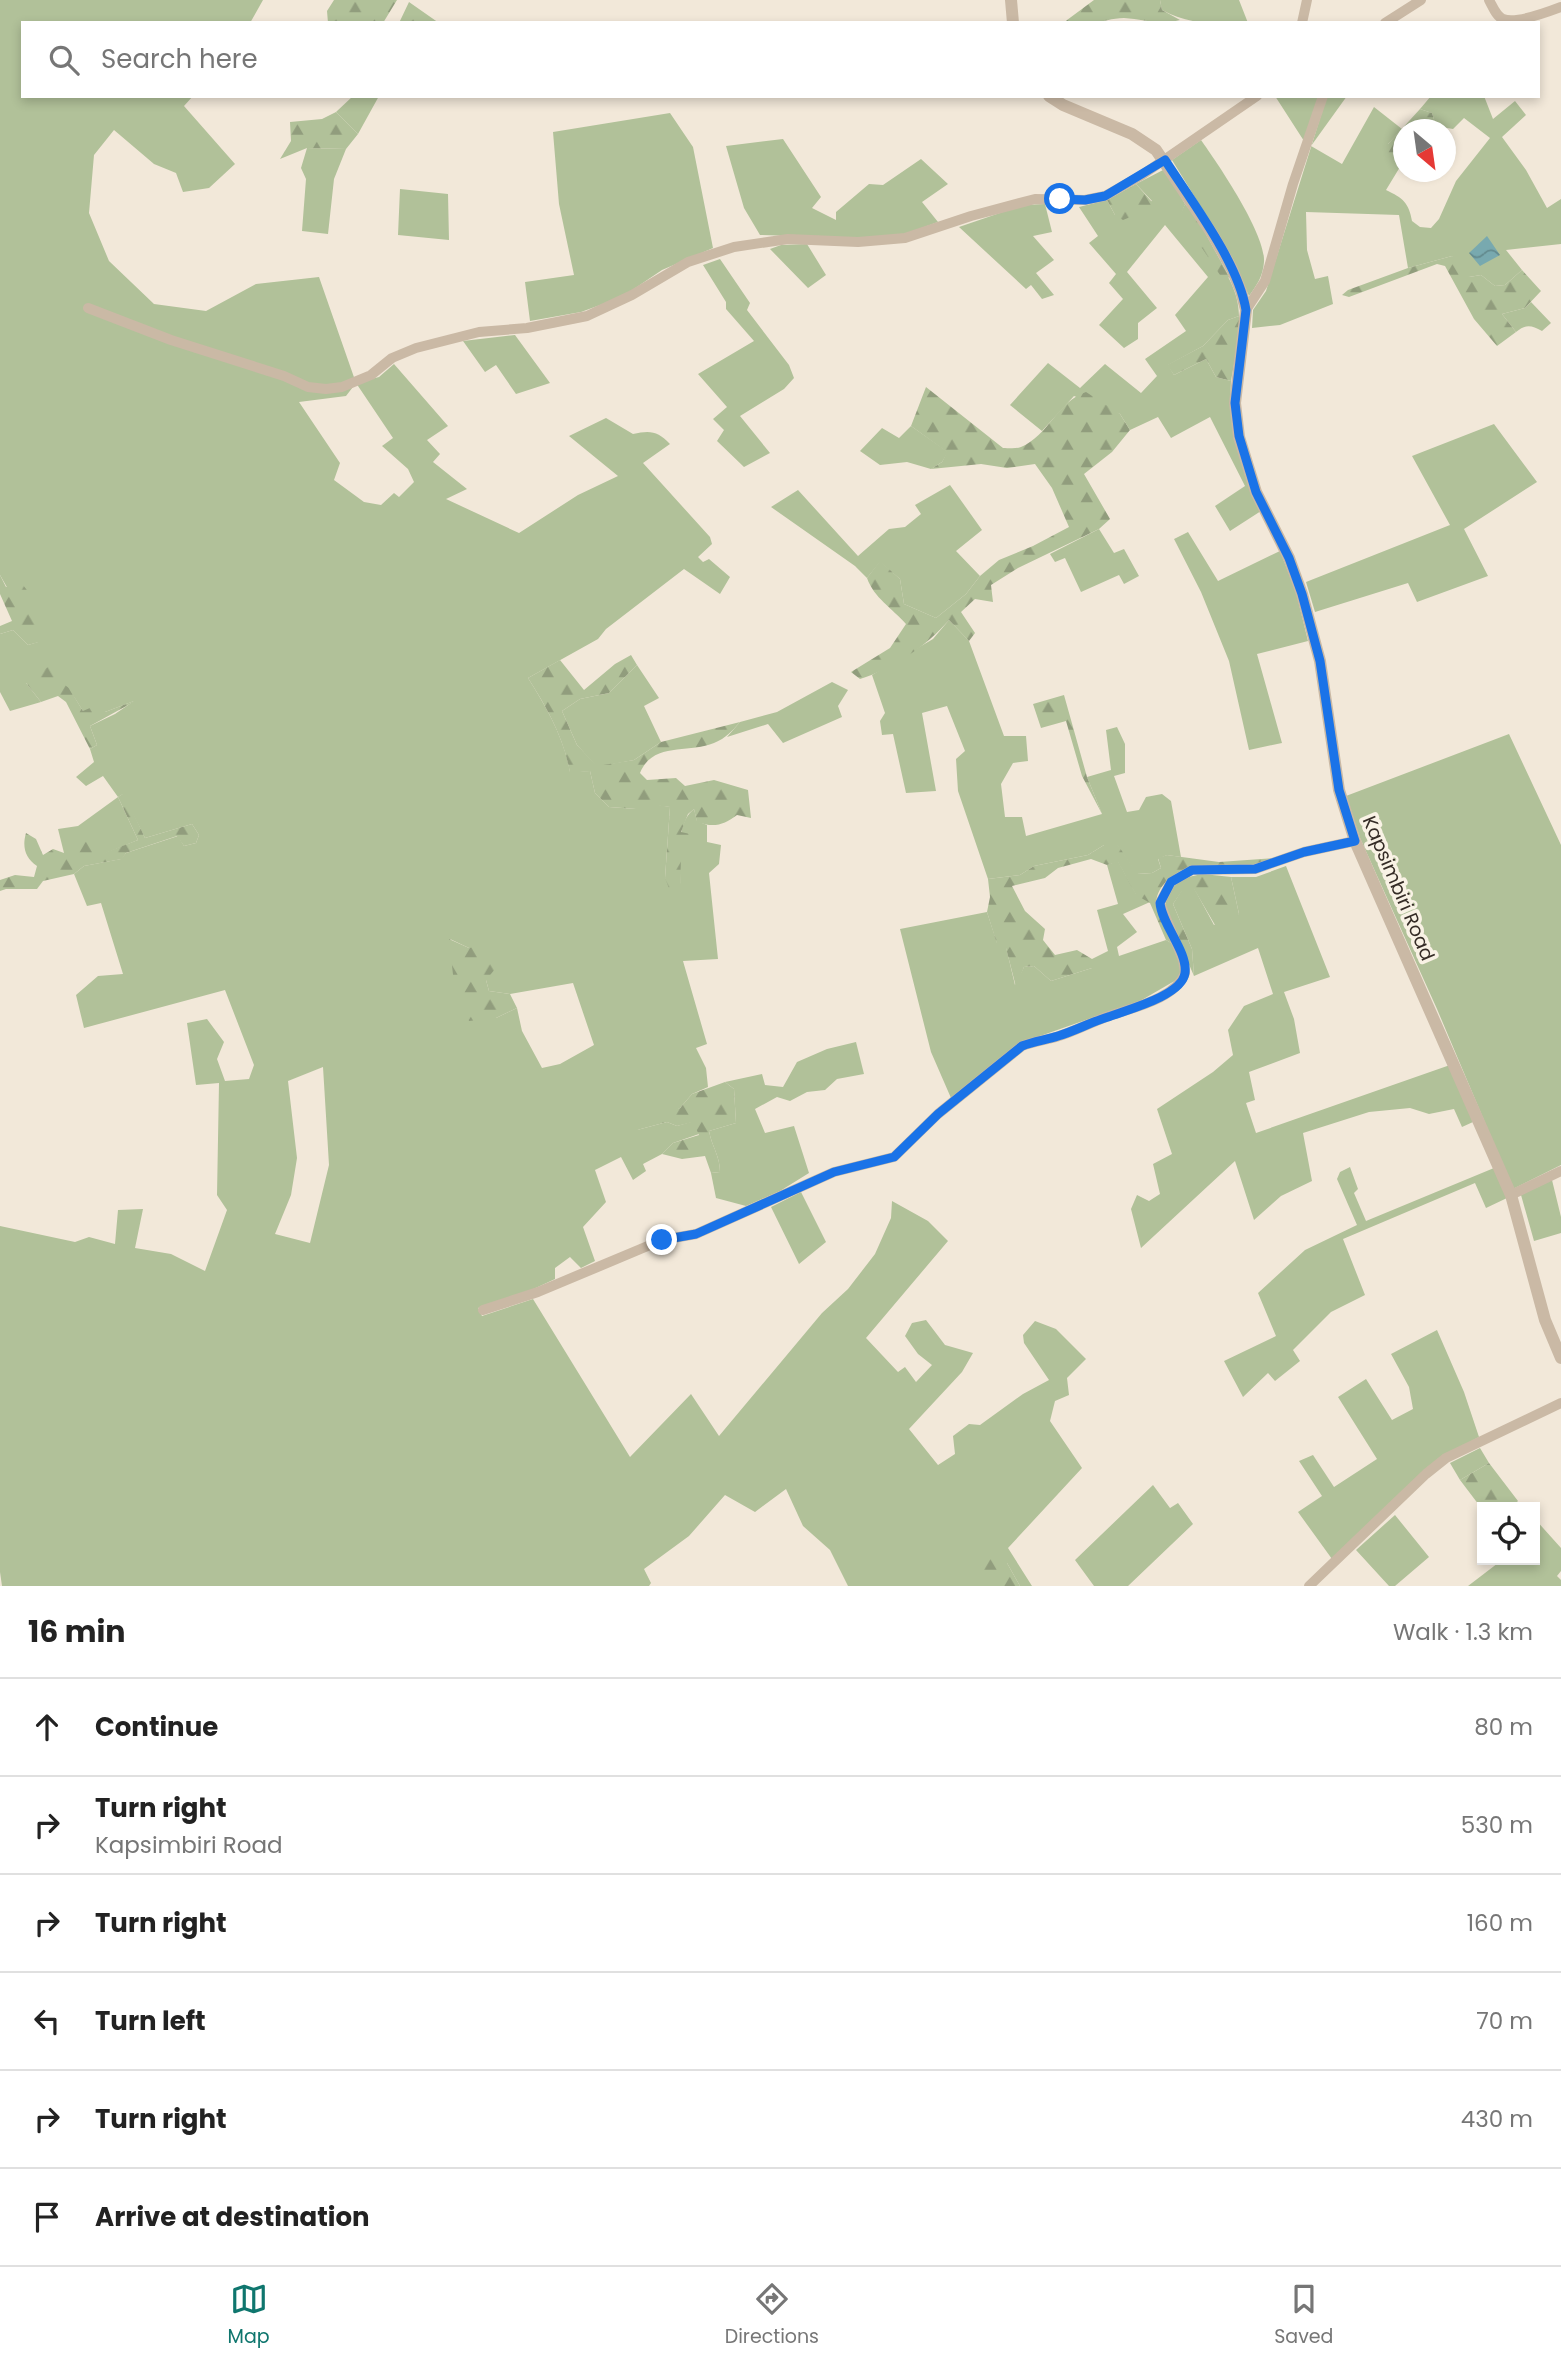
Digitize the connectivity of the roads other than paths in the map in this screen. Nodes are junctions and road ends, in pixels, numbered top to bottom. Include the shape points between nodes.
1 (1011, 0) edge
2 (1307, 0) edge
3 (1421, 0) edge
4 (1489, 0) edge
5 (1561, 7) edge
6 (1013, 21) edge
7 (1302, 21) edge
8 (1388, 21) edge
9 (1052, 98) edge
10 (1254, 98) edge
11 (1322, 98) edge
12 (1165, 160) junction
13 (88, 308) dead end
14 (1246, 310) junction
15 (1355, 841) junction
16 (1561, 1171) edge
17 (1511, 1195) junction
18 (482, 1310) dead end
19 (1561, 1358) edge
20 (1561, 1403) edge
21 (1310, 1586) edge

1 - 6 street
2 - 7 street
3 - 8 street
4 - 5 street via 1497,14 1512,20
9 - 12 street, Kapsimbiri Road via 1147,142
10 - 12 street
11 - 14 street via 1265,281
12 - 13 street via 1105,196 1035,199 905,238 858,242 788,239 734,247 688,262 587,316 479,332 416,348 393,358 371,376 342,387 308,387
12 - 14 street, Kapsimbiri Road via 1232,269
14 - 15 street, Kapsimbiri Road via 1235,403 1239,436 1256,492 1302,594 1320,661 1339,790
15 - 17 street, Kapsimbiri Road
15 - 18 street via 1255,869 1196,870 1175,878 1160,903 1184,965 1184,977 1177,985 1135,1009 1022,1046 938,1114 894,1157 834,1172 696,1234 662,1240 538,1292
16 - 17 street
17 - 19 street, Kapsimbiri Road via 1545,1320
20 - 21 street via 1446,1458

